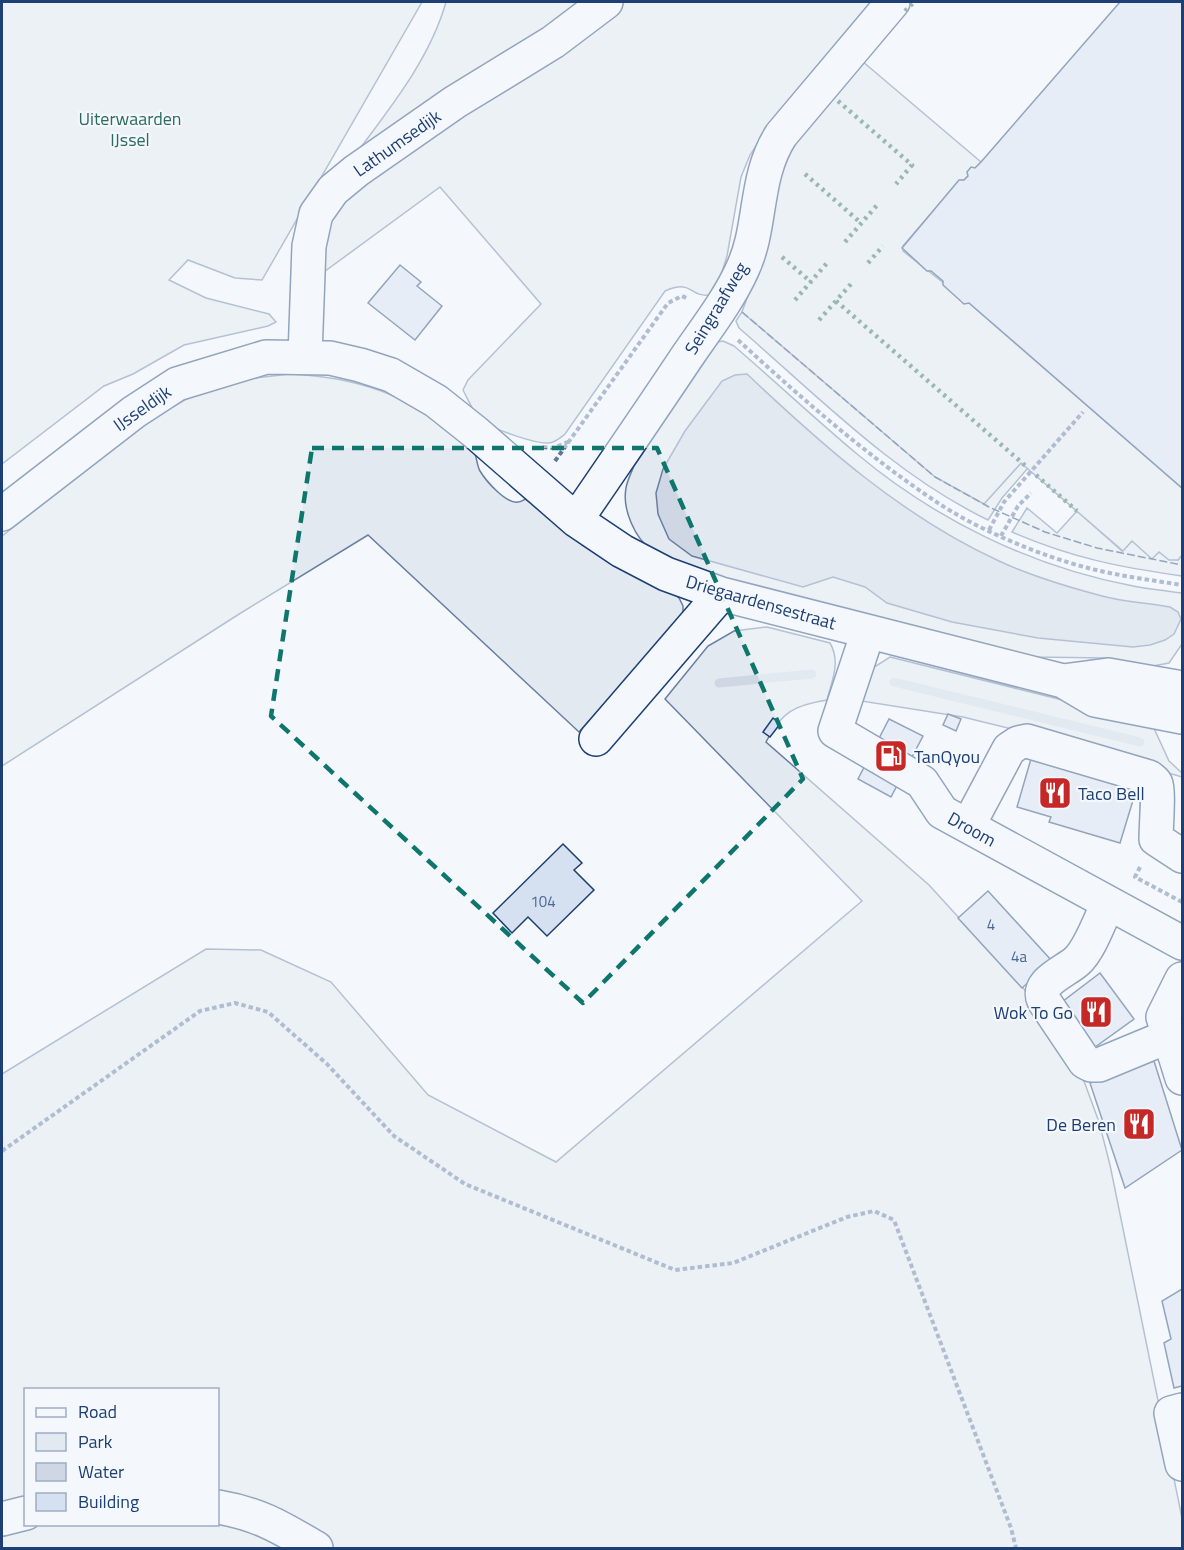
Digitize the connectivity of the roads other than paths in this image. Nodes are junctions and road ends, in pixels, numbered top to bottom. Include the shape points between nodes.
1 (606, 2) edge
2 (893, 2) edge
3 (305, 356) junction
4 (2, 514) edge
5 (576, 520) junction
6 (721, 594) junction
7 (868, 632) junction
8 (1063, 681) junction
9 (1182, 688) edge
10 (1182, 701) edge
11 (1182, 717) edge
12 (1182, 727) edge
13 (596, 739) dead end
14 (968, 826) junction
15 (1182, 856) edge
16 (1108, 903) junction
17 (1182, 943) edge
18 (1182, 979) edge
19 (1169, 1036) junction
20 (1182, 1078) edge
21 (1182, 1410) edge
22 (1182, 1464) edge
23 (219, 1507) edge
24 (24, 1514) edge
25 (2, 1519) edge
26 (316, 1548) edge

1 - 3 street, Lathumsedijk via 333,190 316,214 309,246
2 - 5 street, Seingraafweg via 781,135 763,176 743,270
3 - 4 street, IJsseldijk via 266,357 177,384 134,412
3 - 5 street, Driegaardensestraat via 371,368 436,401
5 - 6 street, Driegaardensestraat via 666,574
6 - 7 street, Driegaardensestraat
6 - 13 street
7 - 8 street, Driegaardensestraat
7 - 14 street, Droom via 836,731 922,782 942,812
8 - 9 street, Driegaardensestraat via 1108,675
8 - 11 street, Driegaardensestraat via 1095,700
10 - 11 street
11 - 12 street
14 - 15 street via 1009,749 1027,741 1149,777 1158,794 1156,839
14 - 16 street, Droom
16 - 17 street, Droom
16 - 19 street via 1082,956 1049,981 1041,996 1085,1062 1091,1065
18 - 19 street via 1163,1017
19 - 20 street
21 - 22 street via 1171,1413
23 - 26 street via 273,1522
24 - 25 street

